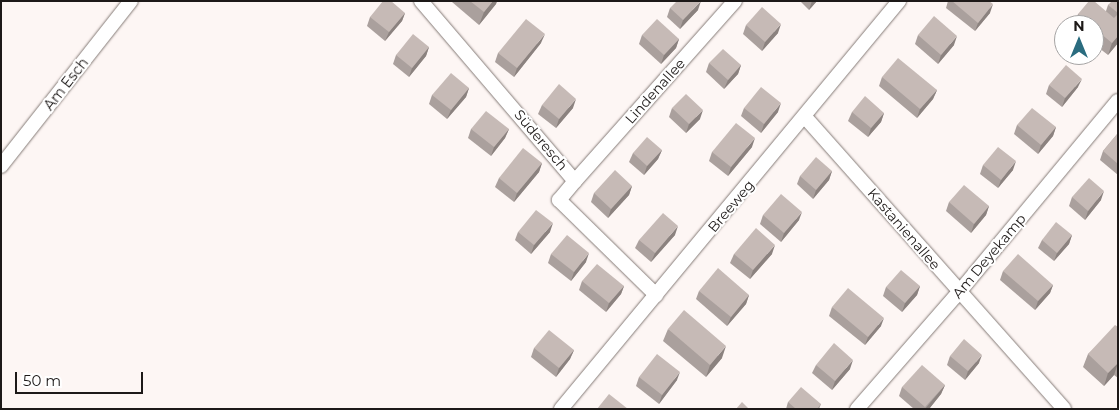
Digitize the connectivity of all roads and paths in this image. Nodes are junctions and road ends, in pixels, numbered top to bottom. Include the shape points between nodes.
1 (131, 1) edge
2 (422, 1) edge
3 (735, 1) edge
4 (899, 1) edge
5 (1118, 101) edge
6 (805, 117) junction
7 (1, 166) edge
8 (575, 181) junction
9 (960, 291) junction
10 (656, 296) junction
11 (561, 409) edge
12 (857, 409) edge
13 (1064, 409) edge

1 - 7 street, Am Esch
2 - 8 street, Süderesch
3 - 8 street, Lindenallee
4 - 6 street, Breeweg
5 - 9 street, Am Deyekamp
6 - 9 street, Kastanienallee
6 - 10 street, Breeweg
8 - 10 street, Süderesch via 559,200
9 - 12 street, Am Deyekamp
9 - 13 street, Kastanienallee
10 - 11 street, Breeweg

